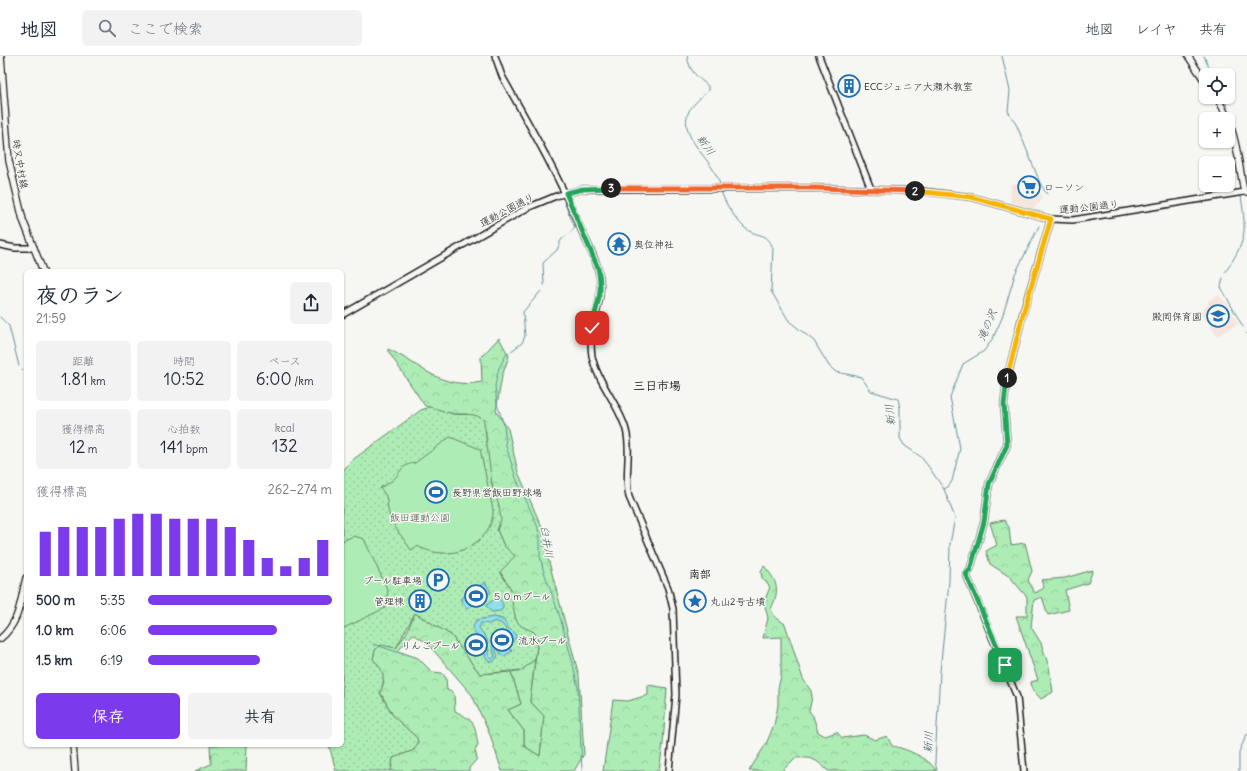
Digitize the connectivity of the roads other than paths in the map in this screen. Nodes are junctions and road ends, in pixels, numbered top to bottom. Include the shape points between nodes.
1 (1, 56) edge
2 (495, 56) edge
3 (819, 56) edge
4 (1188, 56) edge
5 (1199, 72) edge
6 (1220, 104) edge
7 (871, 190) junction
8 (1245, 192) edge
9 (566, 193) junction
10 (1051, 219) junction
11 (0, 245) edge
12 (34, 248) junction
13 (41, 269) edge
14 (344, 314) edge
15 (24, 586) edge
16 (0, 639) edge
17 (73, 747) edge
18 (75, 771) edge
19 (669, 771) edge
20 (1024, 771) edge

1 - 12 main road, 時又中村線 via 9,161 23,220
2 - 9 street via 502,76
3 - 7 street
4 - 5 main road
6 - 8 main road via 1233,129
7 - 9 street, 運動公園通り via 596,188
7 - 10 street, 運動公園通り via 920,191 971,197
8 - 10 street, 運動公園通り via 1080,219
9 - 14 street, 運動公園通り via 527,208
9 - 19 street via 598,268 601,281 601,294 592,328 592,356 626,430 629,497 671,598 673,609 676,695
10 - 20 street via 1007,379 1004,404 1007,445 989,484 984,522 970,570 966,574 1017,697
11 - 12 street
12 - 13 main road, 時又中村線
15 - 16 main road via 16,620
17 - 18 main road

